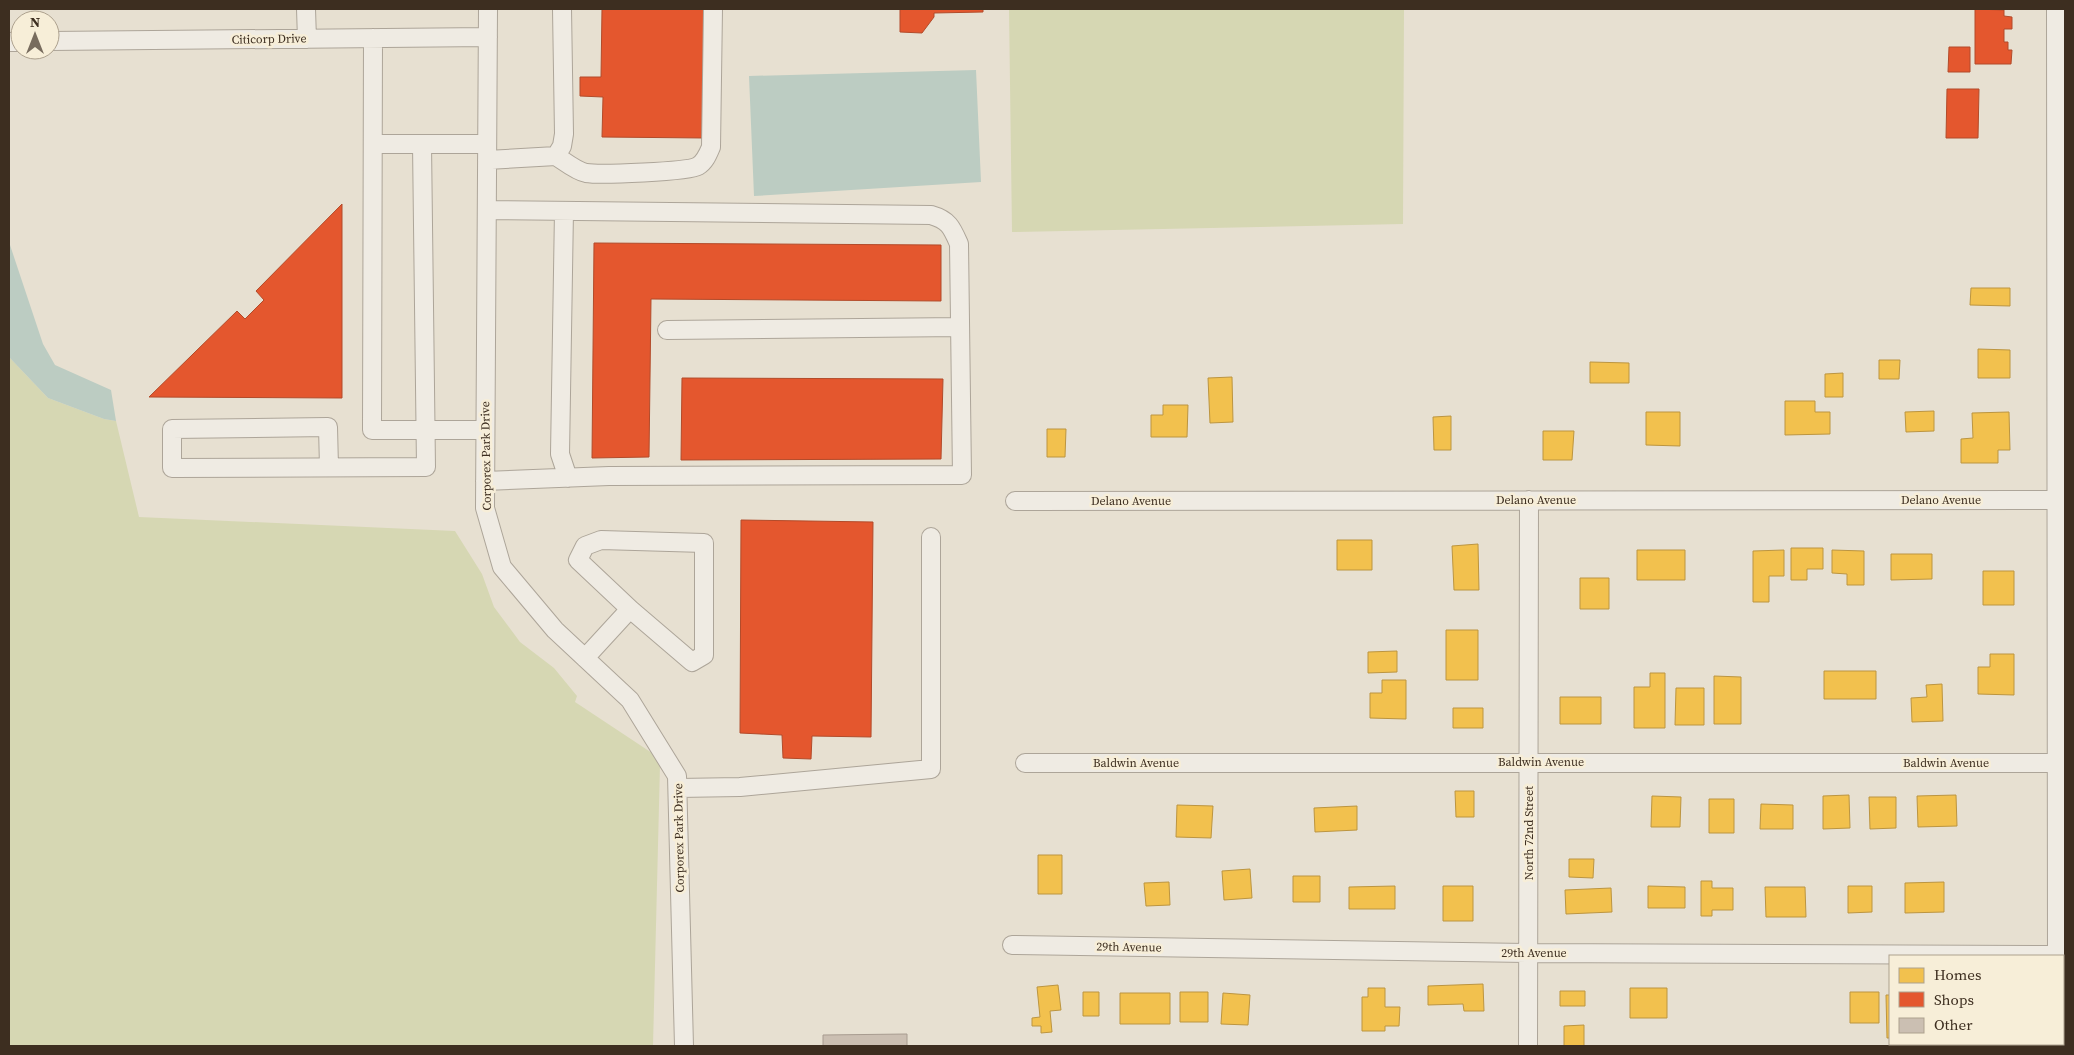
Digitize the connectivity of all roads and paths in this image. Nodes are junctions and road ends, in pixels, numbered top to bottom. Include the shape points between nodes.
1 (306, 9) edge
2 (488, 9) edge
3 (562, 9) edge
4 (713, 9) edge
5 (2056, 9) edge
6 (2061, 27) edge
7 (488, 37) junction
8 (373, 38) junction
9 (307, 39) junction
10 (60, 41) edge
11 (2061, 68) edge
12 (373, 144) junction
13 (422, 144) junction
14 (487, 152) junction
15 (556, 156) junction
16 (487, 210) junction
17 (564, 211) junction
18 (960, 327) junction
19 (667, 330) dead end
20 (426, 430) junction
21 (485, 430) junction
22 (2061, 465) edge
23 (329, 467) junction
24 (568, 478) junction
25 (485, 481) junction
26 (1529, 500) junction
27 (1015, 501) dead end
28 (2060, 508) edge
29 (931, 537) dead end
30 (630, 609) junction
31 (585, 658) junction
32 (1529, 762) junction
33 (1024, 763) dead end
34 (2057, 763) junction
35 (678, 788) junction
36 (1012, 945) dead end
37 (1529, 953) junction
38 (2059, 953) edge
39 (684, 1046) edge
40 (1528, 1046) edge

1 - 9 street
2 - 7 street, Corporex Park Drive
3 - 15 street via 564,134
4 - 15 street via 710,147 708,156 699,166 662,171 585,173
5 - 6 street
6 - 11 street
7 - 8 street, Citicorp Drive
7 - 14 street, Corporex Park Drive
8 - 9 street, Citicorp Drive
8 - 12 street
9 - 10 street, Citicorp Drive
11 - 22 street
12 - 13 street
12 - 20 street via 372,430
13 - 14 street
13 - 20 street
14 - 15 street
14 - 16 street, Corporex Park Drive
16 - 17 street
16 - 21 street, Corporex Park Drive
17 - 18 street via 931,215 943,219 952,228 959,244
17 - 24 street via 560,454
18 - 19 street
18 - 24 street via 962,475
20 - 21 street
20 - 23 street via 426,467
21 - 25 street, Corporex Park Drive
22 - 28 street
23 - 23 street via 328,426 172,428 172,468
24 - 25 street
25 - 31 street, Corporex Park Drive via 485,508 502,568 554,630
26 - 27 street, Delano Avenue
26 - 28 street, Delano Avenue
26 - 32 street, North 72nd Street
28 - 34 street
29 - 35 street via 931,769 740,788
30 - 30 street via 578,560 585,546 601,540 704,543 704,655 692,662
30 - 31 street
31 - 35 street, Corporex Park Drive via 630,700 677,776
32 - 33 street, Baldwin Avenue
32 - 34 street, Baldwin Avenue
32 - 37 street, North 72nd Street
34 - 38 street
35 - 39 street, Corporex Park Drive
36 - 37 street, 29th Avenue
37 - 38 street, 29th Avenue
37 - 40 street, North 72nd Street

